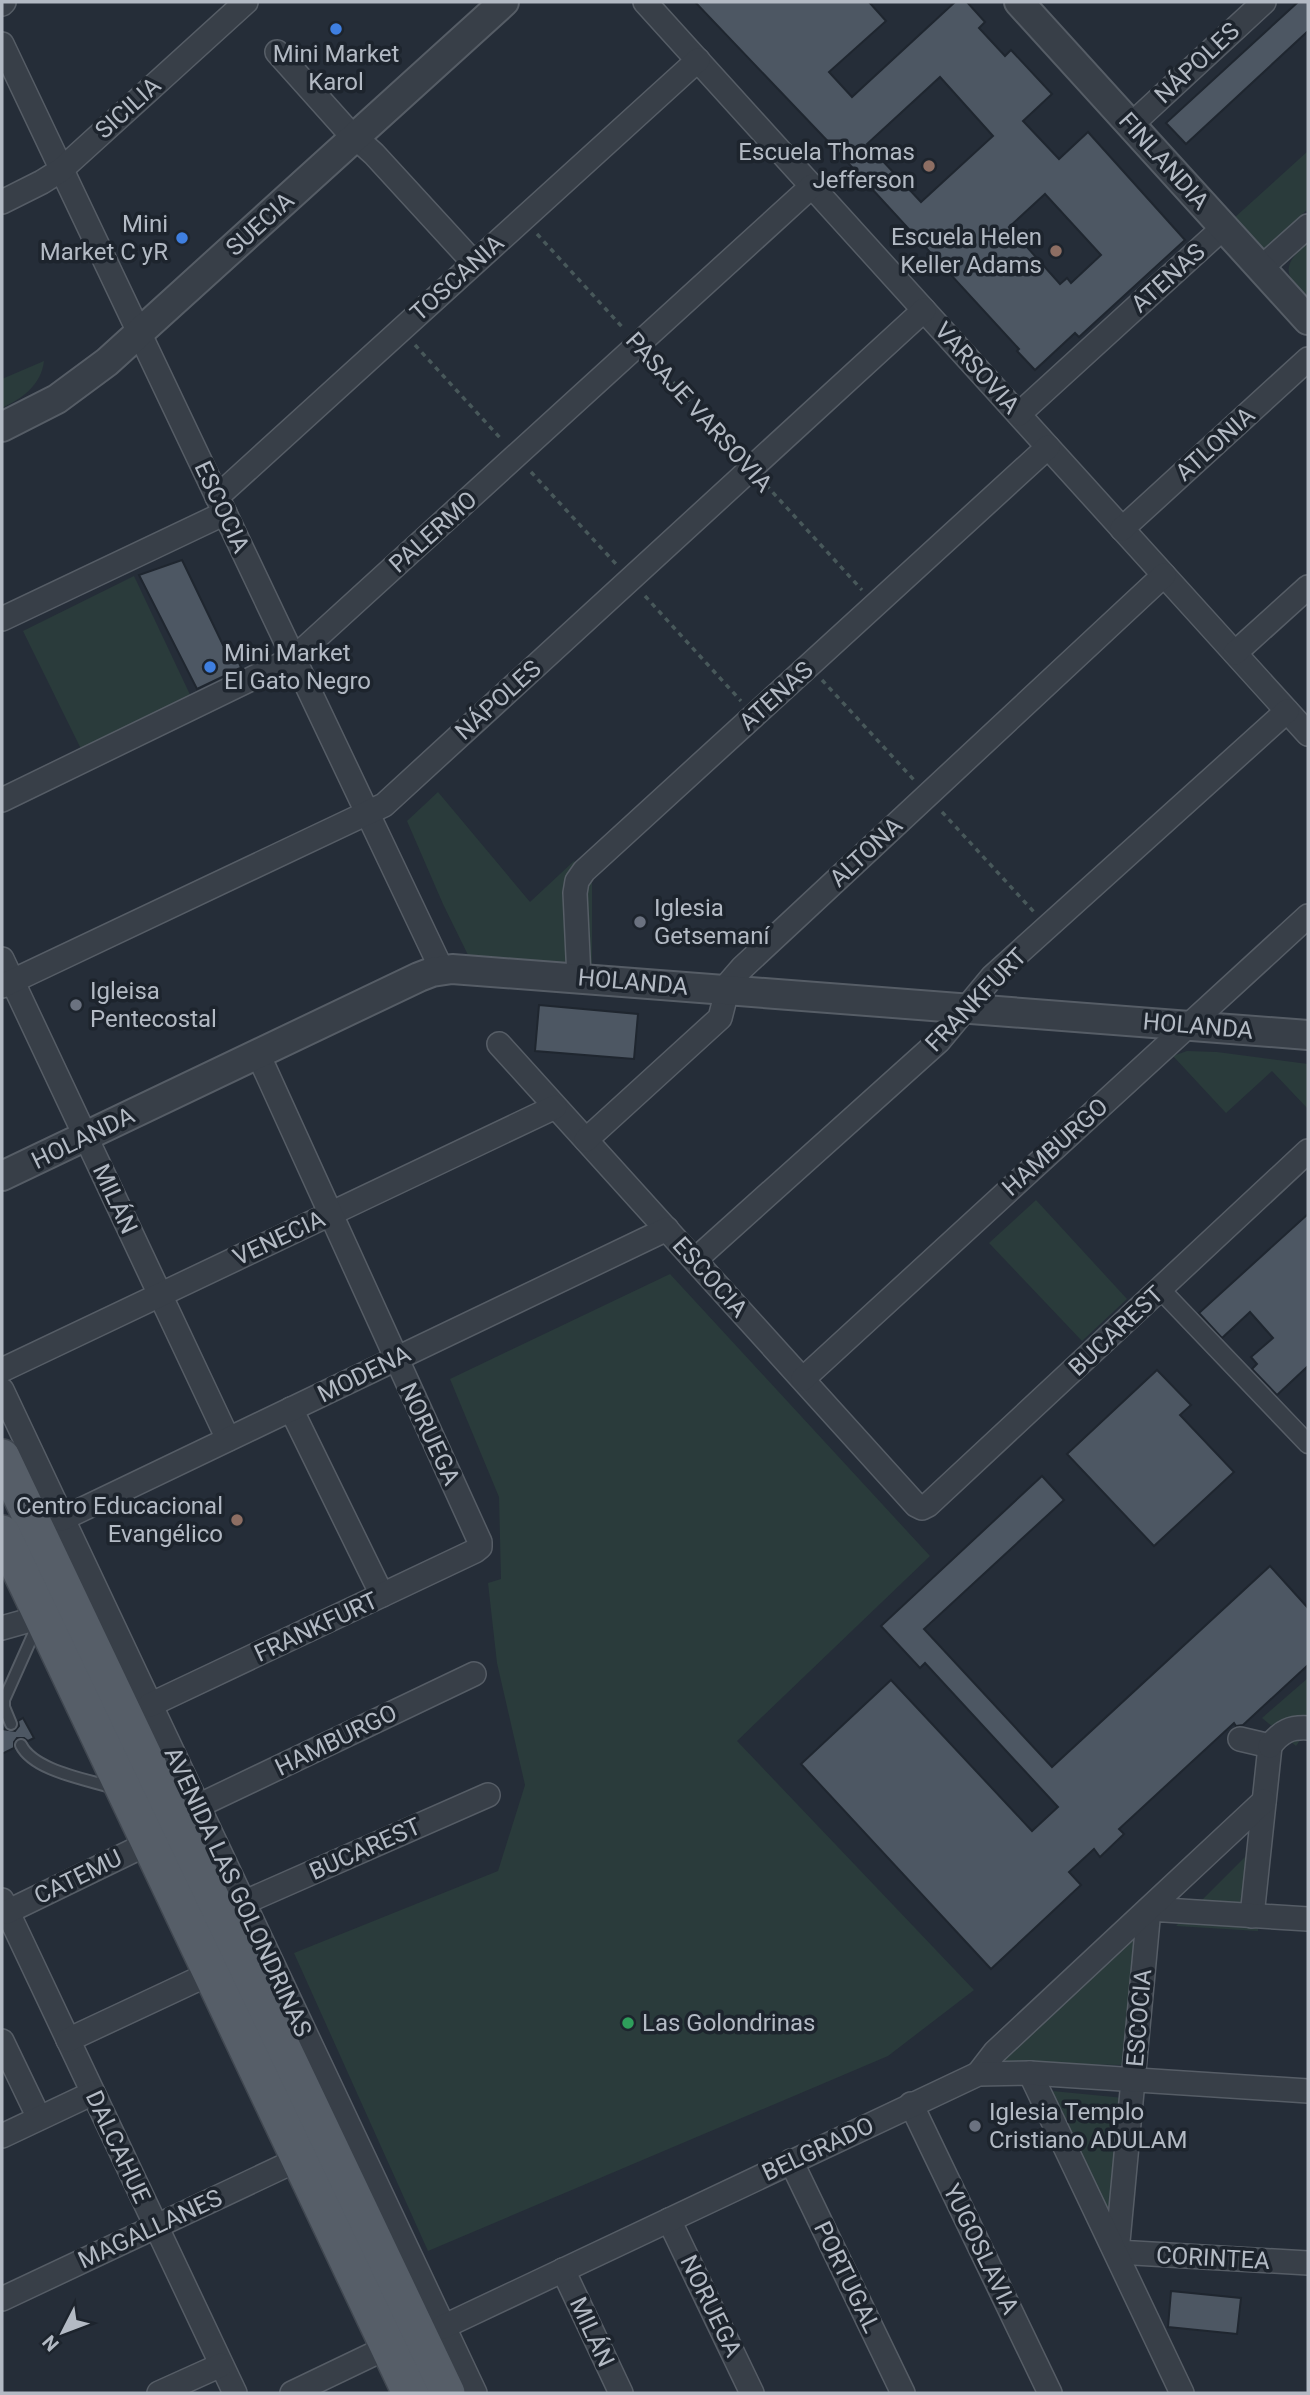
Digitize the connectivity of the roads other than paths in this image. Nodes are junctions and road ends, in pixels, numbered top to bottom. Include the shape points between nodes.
1 (246, 2) edge
2 (504, 2) edge
3 (645, 2) edge
4 (1019, 2) edge
5 (1264, 2) edge
6 (2, 44) edge
7 (277, 52) dead end
8 (698, 60) junction
9 (1131, 125) junction
10 (355, 137) junction
11 (61, 170) junction
12 (812, 186) junction
13 (2, 202) edge
14 (1308, 226) edge
15 (1224, 227) junction
16 (474, 263) junction
17 (1261, 268) junction
18 (924, 310) junction
19 (1308, 320) edge
20 (140, 334) junction
21 (1308, 359) edge
22 (1019, 414) junction
23 (2, 427) edge
24 (1048, 447) junction
25 (221, 505) junction
26 (1122, 529) junction
27 (1164, 575) junction
28 (1308, 587) edge
29 (2, 619) edge
30 (1234, 653) junction
31 (294, 658) junction
32 (1287, 711) junction
33 (1308, 734) edge
34 (2, 800) edge
35 (368, 813) junction
36 (1308, 916) edge
37 (2, 959) edge
38 (442, 970) junction
39 (579, 978) junction
40 (7, 984) edge
41 (727, 989) junction
42 (968, 1008) junction
43 (1188, 1026) junction
44 (1308, 1035) edge
45 (499, 1044) dead end
46 (258, 1054) junction
47 (555, 1107) junction
48 (86, 1136) junction
49 (586, 1140) junction
50 (1308, 1151) edge
51 (2, 1176) edge
52 (330, 1214) junction
53 (667, 1229) junction
54 (695, 1260) junction
55 (1160, 1289) junction
56 (160, 1295) junction
57 (396, 1359) junction
58 (2, 1370) edge
59 (803, 1379) junction
60 (2, 1390) edge
61 (291, 1409) junction
62 (229, 1439) junction
63 (1308, 1444) edge
64 (2, 1457) edge
65 (922, 1508) joint
66 (62, 1519) junction
67 (2, 1533) edge
68 (480, 1547) joint
69 (382, 1595) junction
70 (41, 1617) junction
71 (2, 1628) edge
72 (474, 1674) dead end
73 (150, 1705) junction
74 (11, 1724) dead end
75 (1308, 1728) edge
76 (1240, 1739) dead end
77 (21, 1745) dead end
78 (1270, 1746) junction
79 (124, 1792) junction
80 (488, 1795) dead end
81 (1264, 1801) junction
82 (198, 1806) junction
83 (149, 1843) junction
84 (243, 1903) junction
85 (5, 1906) edge
86 (1149, 1909) junction
87 (1252, 1916) junction
88 (1308, 1919) edge
89 (211, 1972) junction
90 (68, 2040) junction
91 (2, 2041) edge
92 (1030, 2073) junction
93 (978, 2074) junction
94 (1133, 2080) junction
95 (1308, 2091) edge
96 (93, 2093) junction
97 (911, 2104) junction
98 (39, 2119) junction
99 (2, 2136) edge
100 (299, 2159) junction
101 (791, 2161) junction
102 (669, 2220) junction
103 (156, 2226) junction
104 (1117, 2252) junction
105 (1308, 2263) edge
106 (563, 2270) junction
107 (2, 2299) edge
108 (443, 2327) junction
109 (388, 2347) junction
110 (221, 2365) junction
111 (166, 2392) edge
112 (235, 2393) edge
113 (292, 2393) edge
114 (410, 2393) edge
115 (447, 2393) edge
116 (475, 2393) edge
117 (621, 2393) edge
118 (752, 2393) edge
119 (902, 2393) edge
120 (1050, 2393) edge
121 (1182, 2393) edge

1 - 11 street, SICILIA
2 - 10 street, SUECIA
3 - 8 street, VARSOVIA
4 - 9 street, FINLANDIA
5 - 9 street, NÁPOLES
6 - 11 street, ESCOCIA
7 - 10 street
8 - 12 street, VARSOVIA
8 - 16 street, TOSCANIA
9 - 15 street, FINLANDIA
10 - 16 street
10 - 20 street, SUECIA
11 - 13 street, SICILIA
11 - 20 street, ESCOCIA
12 - 18 street, VARSOVIA
12 - 31 street, PALERMO
14 - 17 street
15 - 17 street, FINLANDIA
15 - 22 street, ATENAS
16 - 25 street, TOSCANIA
17 - 19 street, FINLANDIA
18 - 22 street, VARSOVIA
18 - 35 street, NÁPOLES via 384,805
20 - 23 street, SUECIA via 71,390
20 - 25 street, ESCOCIA
21 - 26 street, ATLONIA
22 - 24 street, VARSOVIA
24 - 26 street, VARSOVIA
24 - 39 street, ATENAS via 580,876 575,893
25 - 29 street, TOSCANIA
25 - 31 street, ESCOCIA
26 - 27 street, VARSOVIA
27 - 30 street, VARSOVIA
27 - 41 street, ALTONA via 734,975
28 - 30 street
30 - 32 street, VARSOVIA
31 - 34 street, PALERMO
31 - 35 street, ESCOCIA
32 - 33 street, VARSOVIA
32 - 42 street, FRANKFURT via 992,977
35 - 38 street, ESCOCIA
35 - 40 street, NÁPOLES
36 - 43 street, HAMBURGO
37 - 40 street, MILÁN
38 - 39 street, HOLANDA
38 - 46 street, HOLANDA
39 - 41 street, HOLANDA
40 - 48 street, MILÁN
41 - 42 street, HOLANDA
41 - 49 street, ALTONA via 720,1018
42 - 43 street, HOLANDA
42 - 54 street, FRANKFURT via 939,1041
43 - 44 street, HOLANDA
43 - 59 street, HAMBURGO
45 - 47 street, ESCOCIA
46 - 48 street, HOLANDA
46 - 52 street, NORUEGA
47 - 49 street, ESCOCIA
47 - 52 street, VENECIA
48 - 51 street, HOLANDA
48 - 56 street, MILÁN
49 - 53 street, ESCOCIA
50 - 55 street, BUCAREST
52 - 56 street, VENECIA
52 - 57 street, NORUEGA
53 - 54 street, ESCOCIA
53 - 57 street, MODENA
54 - 59 street, ESCOCIA
55 - 63 street
55 - 65 street, BUCAREST
56 - 58 street, VENECIA
56 - 62 street, MILÁN
57 - 61 street, MODENA
57 - 68 street, NORUEGA
59 - 65 street, ESCOCIA
60 - 66 street, AVENIDA LAS GOLONDRINAS
61 - 62 street, MODENA
61 - 69 street
62 - 66 street, MODENA
64 - 115 main road, AVENIDA LAS GOLONDRINAS
66 - 73 street, AVENIDA LAS GOLONDRINAS
67 - 70 main road via 18,1581
68 - 69 street, FRANKFURT
69 - 73 street, FRANKFURT
70 - 71 street
70 - 74 lane via 4,1700
70 - 79 main road
72 - 82 street, HAMBURGO
73 - 82 street, AVENIDA LAS GOLONDRINAS
75 - 78 street via 1290,1728
76 - 78 street
77 - 79 lane via 38,1763
78 - 81 street
79 - 83 main road
80 - 84 street, BUCAREST
81 - 86 street, BELGRADO
81 - 87 street
82 - 84 street, AVENIDA LAS GOLONDRINAS
83 - 85 street, CATEMU
83 - 89 main road
84 - 108 street, AVENIDA LAS GOLONDRINAS
85 - 90 street, DALCAHUE
86 - 87 street
86 - 93 street, BELGRADO via 995,2052
86 - 94 street, ESCOCIA
87 - 88 street
89 - 90 street
89 - 100 main road
90 - 96 street, DALCAHUE
91 - 98 street
92 - 93 street
92 - 94 street
92 - 104 street
93 - 97 street, BELGRADO
94 - 95 street
94 - 104 street, ESCOCIA
96 - 98 street
96 - 103 street, DALCAHUE
97 - 101 street, BELGRADO
97 - 120 street, YUGOSLAVIA
98 - 99 street
100 - 103 street, MAGALLANES
100 - 109 main road
101 - 102 street, BELGRADO
101 - 119 street, PORTUGAL
102 - 106 street, BELGRADO
102 - 118 street, NORUEGA
103 - 107 street, MAGALLANES
103 - 110 street, DALCAHUE
104 - 105 street, CORINTEA
104 - 121 street
106 - 108 street, BELGRADO
106 - 117 street, MILÁN
108 - 116 street, AVENIDA LAS GOLONDRINAS
109 - 113 street
109 - 114 main road
110 - 111 street
110 - 112 street, DALCAHUE

